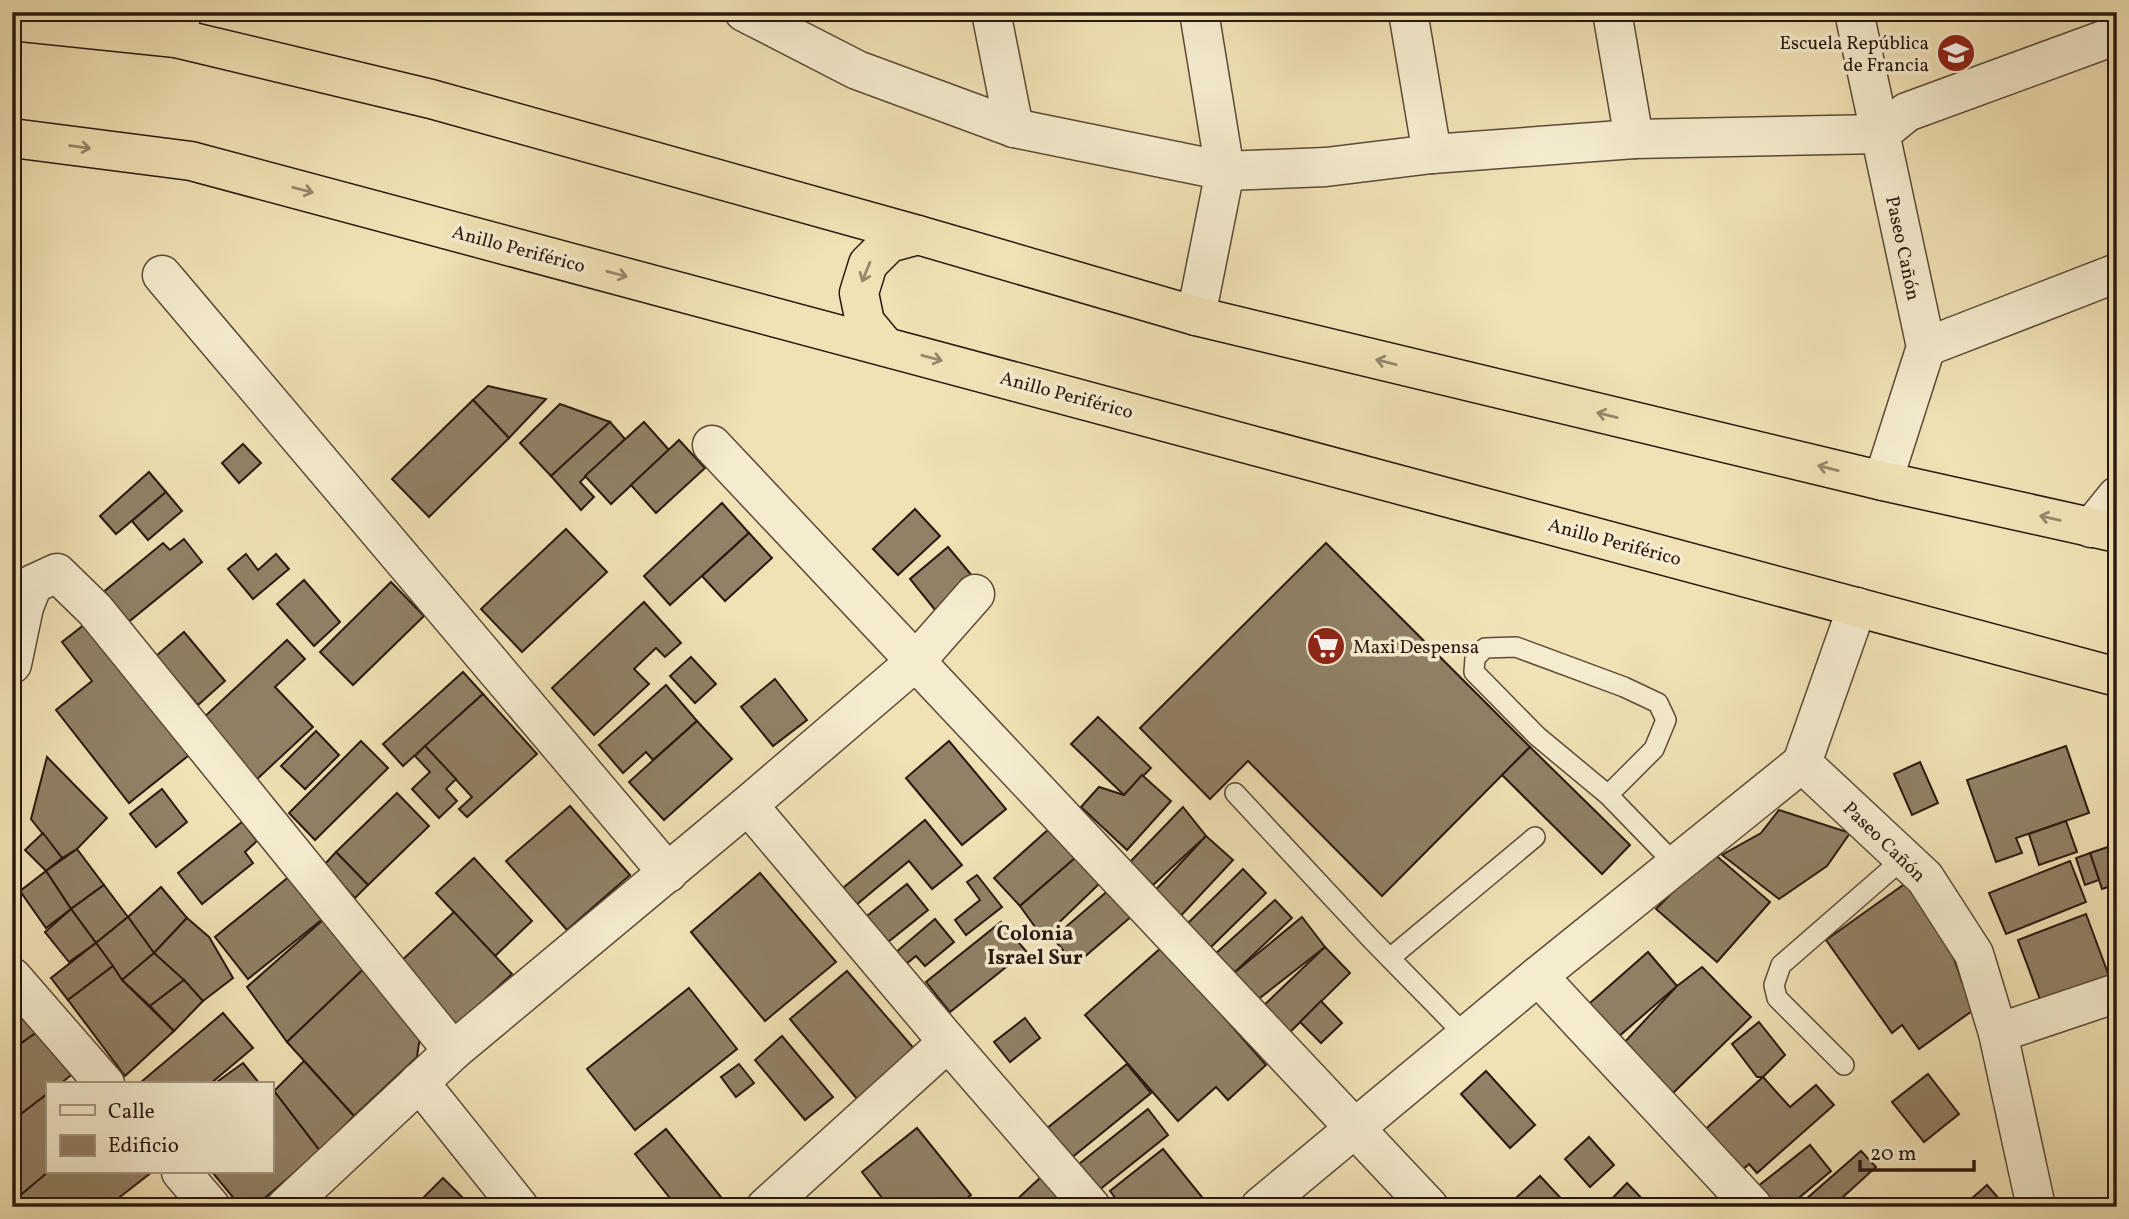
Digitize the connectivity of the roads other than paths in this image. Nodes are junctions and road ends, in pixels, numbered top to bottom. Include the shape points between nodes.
1 (744, 12) edge
2 (991, 12) edge
3 (1199, 12) edge
4 (1408, 12) edge
5 (1612, 12) edge
6 (1854, 12) edge
7 (12, 21) edge
8 (179, 25) edge
9 (2117, 35) edge
10 (1013, 128) junction
11 (1880, 134) junction
12 (12, 138) edge
13 (1634, 139) junction
14 (1432, 154) junction
15 (1224, 171) junction
16 (918, 235) junction
17 (2117, 273) edge
18 (162, 275) dead end
19 (1196, 316) junction
20 (884, 345) junction
21 (1926, 347) junction
22 (712, 444) dead end
23 (1883, 481) junction
24 (2117, 496) edge
25 (2104, 530) edge
26 (975, 594) dead end
27 (1857, 607) junction
28 (915, 662) junction
29 (12, 664) edge
30 (2117, 677) edge
31 (1802, 763) junction
32 (1235, 793) dead end
33 (1608, 795) junction
34 (748, 805) junction
35 (1535, 837) dead end
36 (1904, 858) junction
37 (1676, 865) junction
38 (668, 873) junction
39 (1390, 958) junction
40 (1538, 976) junction
41 (12, 977) edge
42 (2117, 993) edge
43 (1998, 1033) junction
44 (1466, 1036) junction
45 (948, 1042) junction
46 (453, 1051) junction
47 (1844, 1065) dead end
48 (103, 1082) edge
49 (419, 1082) junction
50 (1356, 1127) junction
51 (183, 1174) edge
52 (211, 1207) edge
53 (286, 1207) edge
54 (519, 1207) edge
55 (766, 1207) edge
56 (1091, 1207) edge
57 (1260, 1207) edge
58 (1429, 1207) edge
59 (1753, 1207) edge
60 (2036, 1207) edge

1 - 10 street via 857,70
2 - 10 street
3 - 15 street
4 - 14 street
5 - 13 street
6 - 11 street, Paseo Cañón
7 - 8 highway
8 - 16 highway
9 - 11 street via 1907,112
10 - 15 street
11 - 13 street
11 - 21 street, Paseo Cañón
12 -> 20 highway, Anillo Periférico via 191,161
13 - 14 street
14 - 15 street via 1326,167
15 - 19 street
16 - 19 highway
16 -> 20 highway via 889,243 868,264 859,293 865,322
17 - 21 street
18 - 38 street
23 -> 19 highway
20 -> 27 highway, Anillo Periférico
21 - 23 street, Paseo Cañón
22 - 28 street
25 -> 23 highway
24 - 25 street
26 - 28 street
27 - 30 highway, Anillo Periférico
27 - 31 street
28 - 34 street
28 - 50 street
29 - 46 street via 33,584 57,573 95,610
31 - 36 street, Paseo Cañón
31 - 37 street
32 - 39 lane
33 - 33 lane via 1537,736 1474,672 1475,658 1485,648 1516,647 1658,703 1666,720 1654,749
33 - 37 lane
34 - 38 street
34 - 45 street
35 - 39 lane
36 - 43 street, Paseo Cañón via 1925,878 1974,954
36 - 47 lane via 1781,965 1774,985 1777,998
37 - 40 street
38 - 46 street
39 - 44 lane
40 - 44 street
40 - 59 street
41 - 48 street
42 - 43 street
43 - 60 street, Paseo Cañón
44 - 50 street
45 - 55 street
45 - 56 street
46 - 49 street
49 - 53 street
49 - 54 street
50 - 57 street
50 - 58 street
51 - 52 street

